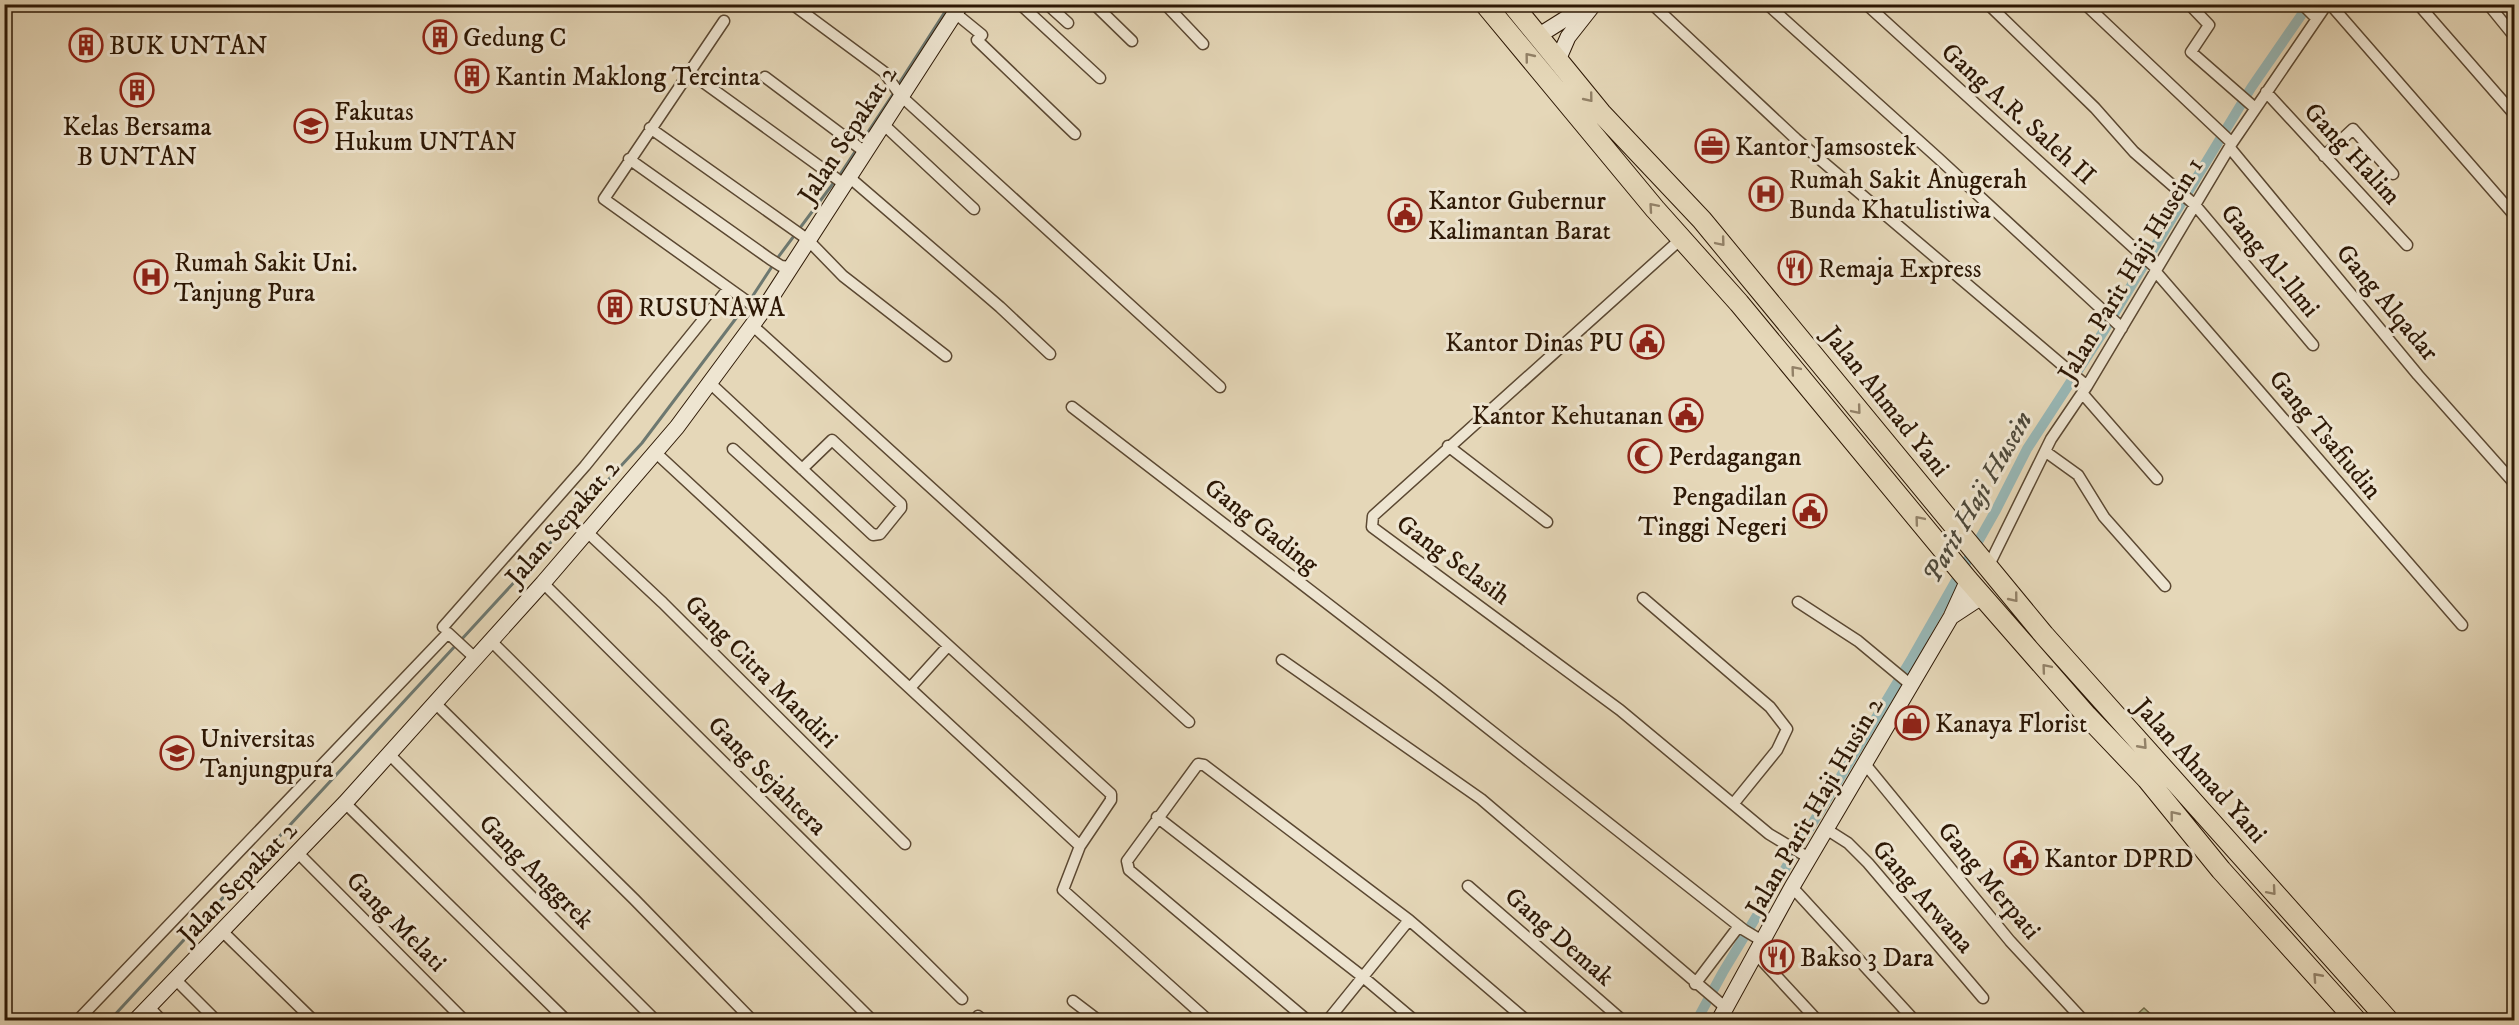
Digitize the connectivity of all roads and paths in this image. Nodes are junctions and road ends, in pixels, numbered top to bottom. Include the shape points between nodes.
1 (792, 4) edge
2 (1020, 4) edge
3 (1047, 4) edge
4 (1094, 4) edge
5 (1165, 4) edge
6 (1485, 4) edge
7 (1512, 4) edge
8 (1581, 4) edge
9 (1594, 4) edge
10 (1652, 4) edge
11 (1767, 4) edge
12 (1866, 4) edge
13 (1988, 4) edge
14 (2085, 4) edge
15 (2189, 4) edge
16 (2328, 4) edge
17 (2418, 4) edge
18 (2488, 4) edge
19 (958, 9) edge
20 (2309, 12) edge
21 (724, 21) dead end
22 (1068, 23) dead end
23 (1538, 36) junction
24 (2514, 36) edge
25 (1132, 41) dead end
26 (1203, 44) dead end
27 (1558, 60) junction
28 (689, 72) junction
29 (765, 77) dead end
30 (1100, 78) dead end
31 (895, 88) junction
32 (2266, 92) junction
33 (2253, 106) junction
34 (2514, 114) edge
35 (883, 124) junction
36 (650, 128) junction
37 (1075, 134) dead end
38 (2230, 143) junction
39 (860, 148) junction
40 (2325, 156) junction
41 (629, 159) junction
42 (2393, 174) dead end
43 (844, 181) junction
44 (2192, 203) junction
45 (974, 209) dead end
46 (2514, 215) edge
47 (805, 237) junction
48 (1682, 238) junction
49 (2406, 245) dead end
50 (785, 267) junction
51 (2155, 269) junction
52 (1758, 287) junction
53 (728, 289) junction
54 (1739, 303) junction
55 (754, 306) junction
56 (752, 325) junction
57 (2119, 326) junction
58 (2313, 345) dead end
59 (1050, 354) dead end
60 (946, 356) dead end
61 (711, 384) junction
62 (1220, 387) dead end
63 (2083, 387) junction
64 (1072, 407) dead end
65 (1448, 446) junction
66 (733, 449) dead end
67 (655, 452) junction
68 (2046, 452) junction
69 (802, 470) junction
70 (2157, 478) dead end
71 (2514, 483) edge
72 (1547, 522) dead end
73 (586, 531) junction
74 (1979, 554) junction
75 (1963, 573) junction
76 (543, 583) junction
77 (2165, 586) dead end
78 (1983, 596) junction
79 (1643, 598) dead end
80 (1798, 602) dead end
81 (1951, 617) junction
82 (2462, 625) dead end
83 (442, 627) dead end
84 (491, 641) junction
85 (948, 646) junction
86 (470, 653) junction
87 (1282, 660) dead end
88 (1911, 684) junction
89 (910, 688) junction
90 (434, 702) junction
91 (1189, 722) dead end
92 (388, 753) junction
93 (1865, 764) junction
94 (345, 803) junction
95 (1734, 803) junction
96 (1157, 817) junction
97 (1826, 829) junction
98 (905, 844) dead end
99 (1080, 846) junction
100 (298, 853) junction
101 (1805, 856) junction
102 (2243, 858) junction
103 (2224, 874) junction
104 (1468, 886) dead end
105 (1792, 887) junction
106 (1409, 920) junction
107 (1741, 928) junction
108 (223, 932) junction
109 (1759, 944) junction
110 (1363, 977) junction
111 (176, 980) junction
112 (1695, 984) junction
113 (1983, 998) dead end
114 (962, 999) dead end
115 (1073, 1001) dead end
116 (149, 1007) junction
117 (1719, 1011) edge
118 (78, 1020) edge
119 (136, 1020) edge
120 (161, 1020) edge
121 (216, 1020) edge
122 (313, 1020) edge
123 (464, 1020) edge
124 (566, 1020) edge
125 (655, 1020) edge
126 (752, 1020) edge
127 (872, 1020) edge
128 (1098, 1020) edge
129 (1208, 1020) edge
130 (1306, 1020) edge
131 (1328, 1020) edge
132 (1414, 1020) edge
133 (1526, 1020) edge
134 (1622, 1020) edge
135 (1817, 1020) edge
136 (1914, 1020) edge
137 (2083, 1020) edge
138 (2356, 1020) edge
139 (2388, 1020) edge

1 - 31 street via 884,72
2 - 30 street
3 - 22 street
4 - 25 street
5 - 26 street
48 -> 6 highway, Jalan Ahmad Yani
7 - 23 highway, Jalan Ahmad Yani
8 - 23 street via 1573,14
9 - 27 street via 1568,37
10 - 63 street via 1796,139
11 - 57 street
12 - 51 street, Gang A.R. Saleh II
13 - 44 street, Gang Al-llmi via 2095,108 2134,152
14 - 38 street, Gang Alqadar
15 - 33 street via 2209,25 2191,52
16 - 20 street, Jalan Parit Haji Husein 1
16 - 46 street
17 - 34 street
18 - 24 street
19 - 31 street, Jalan Sepakat 2
19 - 37 street via 982,35 978,40
20 - 32 street, Jalan Parit Haji Husein 1
21 - 28 street
23 - 27 highway, Jalan Ahmad Yani
27 -> 52 highway, Jalan Ahmad Yani
28 - 36 street
28 - 43 street
29 - 39 street
31 - 35 street, Jalan Sepakat 2
31 - 62 street
32 - 33 street, Jalan Parit Haji Husein 1
32 - 40 street, Gang Halim
33 - 38 street, Jalan Parit Haji Husein 1
35 - 39 street, Jalan Sepakat 2
35 - 45 street
36 - 41 street
36 - 47 street
38 - 44 street, Jalan Parit Haji Husein 1
38 - 71 street, Gang Alqadar via 2418,375
39 - 43 street, Jalan Sepakat 2
40 - 42 street via 2353,129
40 - 49 street, Gang Halim
41 - 50 street
41 - 53 street via 604,199
43 - 47 street, Jalan Sepakat 2
43 - 59 street via 1000,307
44 - 51 street, Jalan Parit Haji Husein 1
44 - 58 street, Gang Al-llmi
47 - 50 street, Jalan Sepakat 2
47 - 60 street via 843,276
48 - 54 highway, Jalan Ahmad Yani
48 - 65 street, Gang Selasih
50 - 55 street, Jalan Sepakat 2
51 - 57 street, Jalan Parit Haji Husein 1
51 - 82 street, Gang Tsafiudin
52 - 54 highway
52 -> 74 highway, Jalan Ahmad Yani
53 - 55 street
53 - 83 street via 585,466
75 -> 54 highway, Jalan Ahmad Yani
55 - 56 street, Jalan Sepakat 2
56 - 61 street, Jalan Sepakat 2
56 - 91 street
57 - 63 street, Jalan Parit Haji Husein 1
61 - 67 street, Jalan Sepakat 2
61 - 69 street
63 - 68 street, Jalan Parit Haji Husein 1
63 - 70 street
64 - 107 street, Gang Gading
65 - 72 street
65 - 95 street, Gang Selasih via 1373,516 1372,527 1560,663
66 - 85 street
67 - 73 street, Jalan Sepakat 2
67 - 89 street
68 - 74 street, Jalan Parit Haji Husein 1
68 - 77 street via 2078,476 2104,517
69 - 69 street via 832,440 901,508 880,534 873,535
73 - 76 street, Jalan Sepakat 2
73 - 98 street, Gang Citra Mandiri
74 -> 102 highway, Jalan Ahmad Yani via 2044,635
75 - 78 highway, Jalan Ahmad Yani
75 - 81 street, Jalan Parit Haji Husin 2
76 - 84 street, Jalan Sepakat 2
76 - 114 street, Gang Sejahtera
78 - 81 street
103 -> 78 highway, Jalan Ahmad Yani via 2147,779
79 - 95 street via 1770,707 1787,729 1778,750
80 - 88 street via 1858,641
81 - 88 street, Jalan Parit Haji Husin 2
84 - 86 street, Jalan Sepakat 2
84 - 127 street
85 - 89 street
85 - 99 street via 1111,794 1111,800
86 - 90 street, Jalan Sepakat 2
86 - 118 street via 447,633
87 - 112 street via 1481,799
88 - 93 street, Jalan Parit Haji Husin 2
89 - 99 street
90 - 92 street, Jalan Sepakat 2
90 - 126 street
92 - 94 street, Jalan Sepakat 2
92 - 125 street, Gang Anggrek
93 - 97 street, Jalan Parit Haji Husin 2
93 - 137 street, Gang Merpati via 2010,941
94 - 100 street, Jalan Sepakat 2
94 - 124 street
95 - 101 street, Gang Selasih via 1769,834
96 - 106 street via 1195,766 1204,765
96 - 110 street
96 - 130 street via 1126,861 1129,870
97 - 101 street, Jalan Parit Haji Husin 2
97 - 113 street, Gang Arwana via 1868,863
99 - 129 street via 1063,890
100 - 108 street, Jalan Sepakat 2
100 - 123 street, Gang Melati
101 - 105 street, Jalan Parit Haji Husin 2
102 - 103 highway
102 -> 139 highway, Jalan Ahmad Yani
138 -> 103 highway, Jalan Ahmad Yani
104 - 134 street, Gang Demak
105 - 109 street, Jalan Parit Haji Husin 2
105 - 136 street
106 - 110 street
106 - 133 street
107 - 109 street, Gang Gading
107 - 112 street
108 - 111 street, Jalan Sepakat 2
108 - 122 street
109 - 117 street, Jalan Parit Haji Husin 2
109 - 135 street, Gang Gading
110 - 131 street
110 - 132 street
111 - 116 street, Jalan Sepakat 2
111 - 121 street
112 - 117 street
115 - 128 street
116 - 119 street, Jalan Sepakat 2
116 - 120 street

